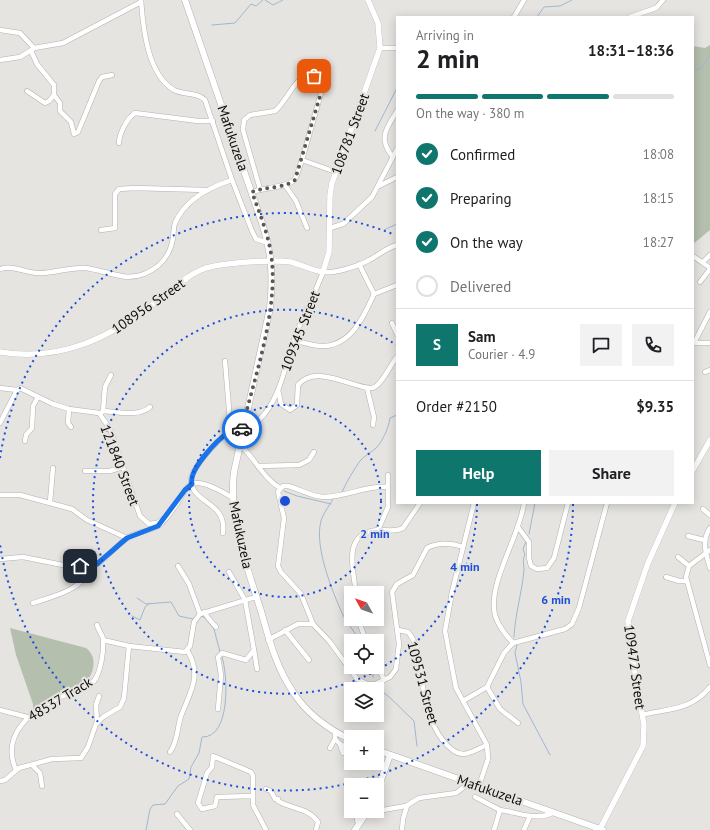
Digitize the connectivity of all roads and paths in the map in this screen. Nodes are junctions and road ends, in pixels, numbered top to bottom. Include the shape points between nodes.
1 (186, 0) edge
2 (368, 0) edge
3 (524, 0) edge
4 (663, 0) edge
5 (141, 1) edge
6 (515, 16) edge
7 (633, 16) edge
8 (0, 30) edge
9 (380, 48) junction
10 (396, 48) edge
11 (33, 49) junction
12 (0, 60) edge
13 (112, 75) dead end
14 (27, 91) dead end
15 (54, 95) junction
16 (396, 113) edge
17 (213, 121) junction
18 (119, 143) dead end
19 (396, 150) edge
20 (392, 156) junction
21 (302, 160) junction
22 (336, 172) junction
23 (396, 178) edge
24 (232, 180) junction
25 (285, 185) junction
26 (379, 186) junction
27 (260, 189) junction
28 (208, 190) junction
29 (252, 192) junction
30 (307, 228) dead end
31 (330, 228) junction
32 (101, 230) dead end
33 (268, 243) junction
34 (396, 245) edge
35 (710, 255) edge
36 (694, 257) edge
37 (272, 262) junction
38 (703, 262) junction
39 (359, 264) junction
40 (0, 269) edge
41 (710, 269) edge
42 (323, 272) junction
43 (700, 282) dead end
44 (396, 284) edge
45 (374, 294) junction
46 (710, 312) edge
47 (392, 323) dead end
48 (396, 332) edge
49 (294, 340) junction
50 (694, 341) edge
51 (694, 343) edge
52 (710, 343) edge
53 (0, 352) edge
54 (396, 358) edge
55 (226, 360) dead end
56 (111, 375) dead end
57 (0, 388) edge
58 (368, 388) junction
59 (17, 390) junction
60 (278, 390) junction
61 (38, 397) junction
62 (150, 407) dead end
63 (69, 409) junction
64 (102, 412) junction
65 (244, 423) junction
66 (0, 424) edge
67 (373, 425) dead end
68 (71, 427) dead end
69 (242, 431) junction
70 (25, 440) dead end
71 (710, 440) edge
72 (239, 444) junction
73 (314, 452) dead end
74 (258, 466) junction
75 (123, 467) junction
76 (54, 468) dead end
77 (694, 468) edge
78 (85, 471) dead end
79 (388, 475) dead end
80 (192, 484) junction
81 (388, 487) junction
82 (280, 488) junction
83 (0, 495) edge
84 (233, 498) junction
85 (50, 502) junction
86 (419, 504) edge
87 (474, 504) edge
88 (524, 504) edge
89 (568, 504) edge
90 (607, 504) edge
91 (675, 504) edge
92 (703, 509) dead end
93 (710, 515) edge
94 (166, 518) junction
95 (518, 527) junction
96 (710, 528) edge
97 (378, 530) junction
98 (223, 533) dead end
99 (688, 536) dead end
100 (127, 538) junction
101 (704, 540) junction
102 (463, 547) junction
103 (708, 551) edge
104 (678, 557) dead end
105 (0, 559) edge
106 (94, 566) junction
107 (178, 566) dead end
108 (689, 566) junction
109 (710, 568) edge
110 (229, 572) dead end
111 (666, 577) dead end
112 (687, 581) junction
113 (355, 586) edge
114 (256, 597) junction
115 (245, 600) junction
116 (33, 603) dead end
117 (202, 613) junction
118 (313, 624) junction
119 (97, 625) dead end
120 (216, 627) dead end
121 (285, 630) junction
122 (398, 630) junction
123 (103, 640) junction
124 (268, 640) junction
125 (513, 643) junction
126 (128, 646) junction
127 (187, 650) junction
128 (254, 650) junction
129 (309, 660) dead end
130 (710, 665) edge
131 (257, 669) dead end
132 (381, 674) edge
133 (384, 680) junction
134 (487, 687) junction
135 (710, 687) edge
136 (99, 696) dead end
137 (463, 701) junction
138 (218, 709) dead end
139 (0, 710) edge
140 (642, 715) junction
141 (27, 718) junction
142 (97, 723) junction
143 (518, 724) dead end
144 (335, 735) junction
145 (344, 738) edge
146 (340, 744) junction
147 (487, 745) junction
148 (344, 746) edge
149 (330, 748) dead end
150 (170, 752) dead end
151 (343, 753) dead end
152 (384, 753) edge
153 (390, 755) junction
154 (32, 765) junction
155 (16, 770) junction
156 (382, 778) edge
157 (0, 781) edge
158 (469, 783) junction
159 (42, 786) dead end
160 (479, 786) junction
161 (266, 789) dead end
162 (252, 796) junction
163 (475, 797) dead end
164 (408, 805) junction
165 (384, 810) edge
166 (500, 810) junction
167 (554, 812) junction
168 (177, 814) dead end
169 (530, 816) junction
170 (357, 818) edge
171 (364, 818) edge
172 (360, 824) junction
173 (601, 829) edge
174 (190, 830) edge
175 (266, 830) edge
176 (316, 830) edge
177 (355, 830) edge
178 (402, 830) edge
179 (494, 830) edge
180 (524, 830) edge

1 - 29 main road, Mafukuzela
2 - 9 street, 108781 Street via 378,23
3 - 6 street
4 - 7 street via 656,8
5 - 11 street via 63,43
5 - 17 street via 147,46 161,76 178,92 203,98
8 - 11 street via 20,33
9 - 10 street
9 - 22 street, 108781 Street
11 - 12 street via 14,58
11 - 15 street via 37,64 54,85
13 - 15 street via 102,77 99,81 76,134 71,122 60,111 60,104
14 - 15 street via 45,103
16 - 20 street via 384,138 385,148
17 - 18 street via 135,113 126,123
17 - 24 street
19 - 20 street
20 - 26 street
21 - 22 street
21 - 25 street via 295,180
21 - 27 street via 321,93 318,81 311,74 303,77 275,111 250,115 244,120 243,130
22 - 31 street, 108781 Street via 330,196
23 - 26 street
24 - 28 street
24 - 33 street via 255,236
25 - 27 street
25 - 30 street via 296,201
26 - 31 street via 372,197 354,214 339,226
27 - 29 street
28 - 32 street via 119,189 115,194 115,228
28 - 40 street via 191,202 177,220 166,259 144,274 128,277 79,268 43,273 11,268
29 - 33 main road, Mafukuzela
31 - 42 street, 108781 Street via 329,252
33 - 37 main road, Mafukuzela
34 - 39 street via 388,247
35 - 38 street
36 - 38 street
37 - 42 street, 108956 Street via 292,263
37 - 53 street, 108956 Street via 224,265 201,270 128,323 80,346 39,353
37 - 65 main road, Mafukuzela via 270,308
38 - 41 street
39 - 42 street via 336,272
39 - 45 street
41 - 43 street
42 - 49 street, 109345 Street
44 - 45 street
45 - 49 street via 346,339 325,346
46 - 50 street
47 - 48 street
49 - 60 street, 109345 Street
51 - 52 street
54 - 58 street via 378,384
55 - 69 street via 230,421
56 - 64 street via 105,387
57 - 59 street, 121840 Street
58 - 60 street, 109345 Street via 337,378 307,378 298,385 297,405 290,410 281,404
58 - 67 street via 374,417
59 - 61 street, 121840 Street via 23,389
59 - 66 street
60 - 65 street, 109345 Street via 263,416 256,422
61 - 63 street, 121840 Street
61 - 70 street via 33,406 32,428
62 - 64 street via 139,412
63 - 64 street, 121840 Street
63 - 68 street via 68,424
64 - 75 street, 121840 Street
65 - 69 main road, Mafukuzela
69 - 72 main road, Mafukuzela
69 - 80 street via 231,431 209,450 193,474
71 - 77 street
72 - 74 street
72 - 84 main road, Mafukuzela
73 - 74 street via 309,460 299,465
74 - 82 street via 267,479
75 - 78 street via 110,471
75 - 94 street, 121840 Street via 142,519 152,524
76 - 85 street
79 - 81 street
80 - 84 street via 209,484
80 - 94 street via 181,494
80 - 98 street via 221,515 224,522
81 - 82 street via 323,497 288,486
81 - 97 street via 388,507
82 - 118 street via 278,495 284,518 278,566 280,572 301,594
83 - 85 street via 20,495
84 - 114 main road, Mafukuzela via 237,526
85 - 100 street via 72,509 87,520
86 - 97 street via 403,528
87 - 102 street
88 - 95 street
89 - 95 street via 554,558 546,568 537,569 531,566 530,542
90 - 125 street via 579,608 572,624 565,629
91 - 140 street, 109472 Street via 648,563 628,621
92 - 93 street
94 - 100 street via 156,527
95 - 125 street via 498,580 494,603 498,622
96 - 101 street
97 - 113 street via 361,536 353,548
99 - 101 street
100 - 106 street
101 - 103 street
102 - 122 street via 438,544 427,548 413,575 394,588 391,596
102 - 137 street via 445,627 456,688
103 - 108 street
103 - 109 street
104 - 108 street
105 - 106 street via 23,557 63,565
106 - 116 street via 86,577 66,593
107 - 117 street
108 - 112 street
110 - 115 street
111 - 112 street
112 - 130 street
114 - 115 street
114 - 124 main road, Mafukuzela
115 - 117 street
115 - 128 street
117 - 120 street
117 - 127 street via 194,622
118 - 121 street via 298,624
118 - 133 street via 330,642 357,679 367,684
119 - 123 street
121 - 124 street
121 - 129 street
122 - 133 street via 397,665 394,674
122 - 147 street, 109531 Street via 408,632 413,640 420,662 425,698 440,737 457,753 472,752
123 - 126 street
123 - 141 street, 48537 Track via 95,680
124 - 144 main road, Mafukuzela via 284,678 293,692
125 - 134 street via 504,654
126 - 127 street via 181,652
126 - 142 street via 124,698 121,705
127 - 150 street via 194,664 194,684
128 - 131 street
128 - 138 street via 246,660 222,653 218,657 221,675
132 - 133 street
134 - 137 street
134 - 143 street via 500,709
135 - 140 street via 686,707
136 - 142 street via 96,704
137 - 147 street
139 - 141 street
140 - 173 street, 109472 Street via 643,746
141 - 155 street, 48537 Track via 15,732 11,750
142 - 154 street via 88,747 80,758 52,759
144 - 145 main road, Mafukuzela
144 - 146 street
144 - 149 street
146 - 148 street
146 - 151 street
147 - 160 street via 488,759
152 - 153 main road, Mafukuzela
153 - 156 main road
153 - 158 main road, Mafukuzela
154 - 155 street
154 - 159 street via 40,773
155 - 157 street via 5,780
158 - 160 main road, Mafukuzela
158 - 164 street via 456,793 419,798
160 - 167 main road, Mafukuzela
161 - 176 street via 272,791 275,800 285,806 297,808 314,816 318,822
162 - 162 street via 251,772 213,756 212,767 207,773 198,803 202,809 215,806 217,797
162 - 175 street via 253,805
163 - 166 street
164 - 165 street
164 - 178 street
166 - 169 street
166 - 179 street
167 - 169 street via 544,816
167 - 173 main road, Mafukuzela
168 - 174 street
169 - 180 street
170 - 172 street
171 - 172 main road
172 - 177 main road

